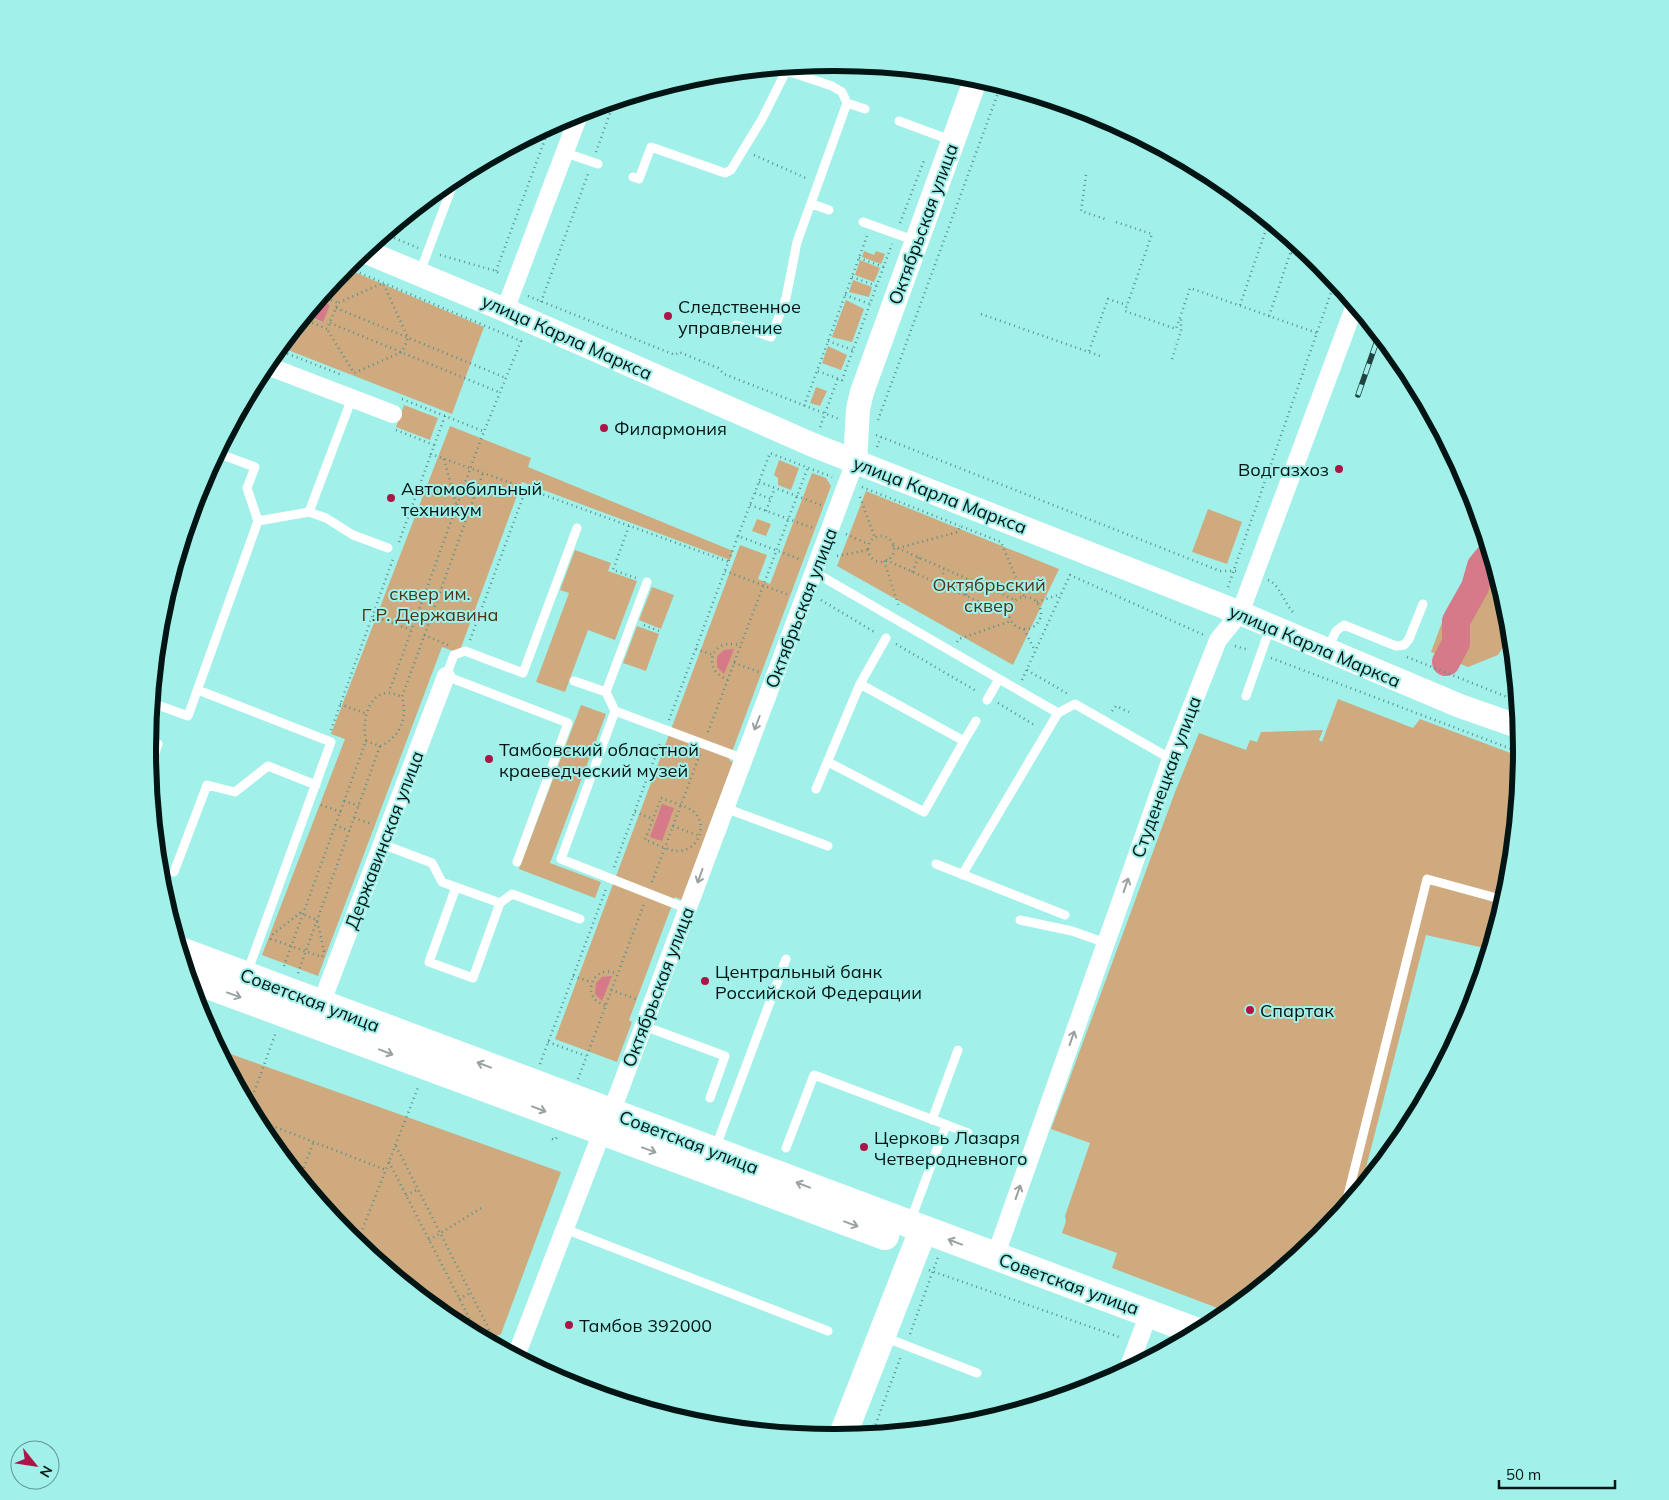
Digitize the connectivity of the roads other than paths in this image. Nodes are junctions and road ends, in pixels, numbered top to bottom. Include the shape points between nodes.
1 (793, 73) edge
2 (780, 74) edge
3 (973, 85) edge
4 (848, 103) junction
5 (865, 110) dead end
6 (898, 121) dead end
7 (576, 122) edge
8 (953, 141) junction
9 (566, 153) junction
10 (595, 163) road end
11 (633, 177) dead end
12 (450, 191) edge
13 (812, 204) junction
14 (829, 210) dead end
15 (867, 224) road end
16 (906, 238) junction
17 (372, 254) edge
18 (419, 274) junction
19 (509, 299) junction
20 (1353, 311) edge
21 (736, 325) dead end
22 (274, 368) edge
23 (352, 398) junction
24 (393, 414) dead end
25 (223, 455) edge
26 (854, 462) junction
27 (309, 512) junction
28 (258, 521) junction
29 (577, 528) dead end
30 (392, 550) road end
31 (815, 569) junction
32 (647, 582) road end
33 (1423, 604) dead end
34 (1230, 610) junction
35 (1270, 627) junction
36 (886, 638) road end
37 (1327, 651) junction
38 (446, 676) junction
39 (999, 679) junction
40 (574, 681) dead end
41 (860, 684) junction
42 (198, 690) junction
43 (606, 692) junction
44 (1246, 696) dead end
45 (988, 699) road end
46 (157, 705) edge
47 (615, 711) junction
48 (1058, 713) junction
49 (976, 721) dead end
50 (1512, 724) edge
51 (964, 742) junction
52 (744, 759) junction
53 (1171, 759) junction
54 (828, 762) junction
55 (316, 785) junction
56 (816, 789) dead end
57 (726, 808) junction
58 (382, 844) junction
59 (828, 846) dead end
60 (517, 862) dead end
61 (936, 864) dead end
62 (174, 872) dead end
63 (962, 875) junction
64 (456, 887) junction
65 (1496, 898) edge
66 (500, 903) junction
67 (688, 909) junction
68 (1065, 914) dead end
69 (580, 919) dead end
70 (1020, 920) dead end
71 (1106, 943) junction
72 (188, 954) edge
73 (786, 959) dead end
74 (246, 976) junction
75 (197, 981) edge
76 (321, 1004) junction
77 (644, 1026) junction
78 (958, 1050) dead end
79 (710, 1098) dead end
80 (932, 1120) junction
81 (946, 1125) junction
82 (604, 1130) junction
83 (968, 1133) dead end
84 (786, 1148) dead end
85 (714, 1152) junction
86 (1348, 1194) edge
87 (565, 1229) junction
88 (921, 1239) junction
89 (995, 1257) junction
90 (1143, 1329) junction
91 (1189, 1329) edge
92 (828, 1331) dead end
93 (1171, 1339) edge
94 (893, 1341) junction
95 (518, 1350) edge
96 (1131, 1361) edge
97 (977, 1373) dead end
98 (847, 1428) edge

1 - 4 lane via 832,86 842,92
2 - 11 lane via 744,150 736,164 725,173 651,146 639,179
3 - 8 main road, Октябрьская улица
4 - 5 lane
4 - 13 lane
6 - 8 lane
7 - 9 street
8 - 16 main road, Октябрьская улица
9 - 10 lane
9 - 19 street
12 - 18 lane
13 - 14 lane
13 - 21 lane via 797,242 786,298 771,337
15 - 16 lane
16 - 26 main road, Октябрьская улица via 862,392 864,430
17 - 18 main road, улица Карла Маркса
18 - 19 main road, улица Карла Маркса
19 - 26 main road, улица Карла Маркса
20 - 34 street, Студенецкая улица via 1254,574
22 - 23 street
23 - 24 street
23 - 27 lane
25 - 28 lane via 255,467 248,488
26 - 31 street, Октябрьская улица
26 - 34 main road, улица Карла Маркса
27 - 28 lane
27 - 30 lane
28 - 42 lane
29 - 38 lane via 523,673 466,651 454,655
31 - 39 lane
31 -> 52 street, Октябрьская улица
32 - 43 lane
33 - 37 lane via 1404,645 1396,646 1344,625 1336,631
34 - 35 main road, улица Карла Маркса
34 - 53 street, Студенецкая улица
35 - 37 main road, улица Карла Маркса
35 - 44 lane
36 - 41 lane
37 - 50 main road, улица Карла Маркса
38 - 58 street, Державинская улица
38 - 60 lane via 568,723
39 - 45 lane
39 - 48 lane
40 - 43 lane
41 - 51 lane
41 - 54 lane
42 - 46 lane via 188,716
42 - 55 lane via 331,742
43 - 47 lane
47 - 52 lane
47 - 67 lane via 561,859
48 - 53 lane via 1075,704
48 - 63 lane
49 - 51 lane
51 - 54 lane via 924,812
52 - 57 street, Октябрьская улица
71 -> 53 street, Студенецкая улица
54 - 56 lane
55 - 62 lane via 268,766 235,792 207,785
55 - 74 lane
57 - 59 lane
57 -> 67 street, Октябрьская улица
58 - 64 lane via 432,862 442,882
58 - 76 street, Державинская улица
61 - 63 lane
63 - 68 lane
64 - 66 lane
64 - 66 lane via 428,962 472,978
65 - 86 lane via 1428,878
66 - 69 lane via 512,894
67 - 77 street, Октябрьская улица
70 - 71 lane via 1072,931
89 -> 71 street, Студенецкая улица
72 - 74 main road, Советская улица
73 - 85 lane
74 - 76 main road, Советская улица
75 -> 82 main road, Советская улица
82 -> 76 main road, Советская улица
77 - 79 lane via 726,1056
77 - 82 street, Октябрьская улица
78 - 80 lane
80 - 81 lane
80 - 84 lane via 814,1075
81 - 83 lane
81 - 88 lane
82 - 85 main road, Советская улица
82 - 87 street, Октябрьская улица
82 -> 88 main road, Советская улица
88 -> 85 main road, Советская улица
87 - 92 lane
87 - 95 street, Октябрьская улица
89 -> 88 main road, Советская улица
88 - 90 main road, Советская улица
88 - 94 main road
89 - 91 main road, Советская улица
90 - 93 main road, Советская улица
90 - 96 street
94 - 97 lane
94 - 98 main road

